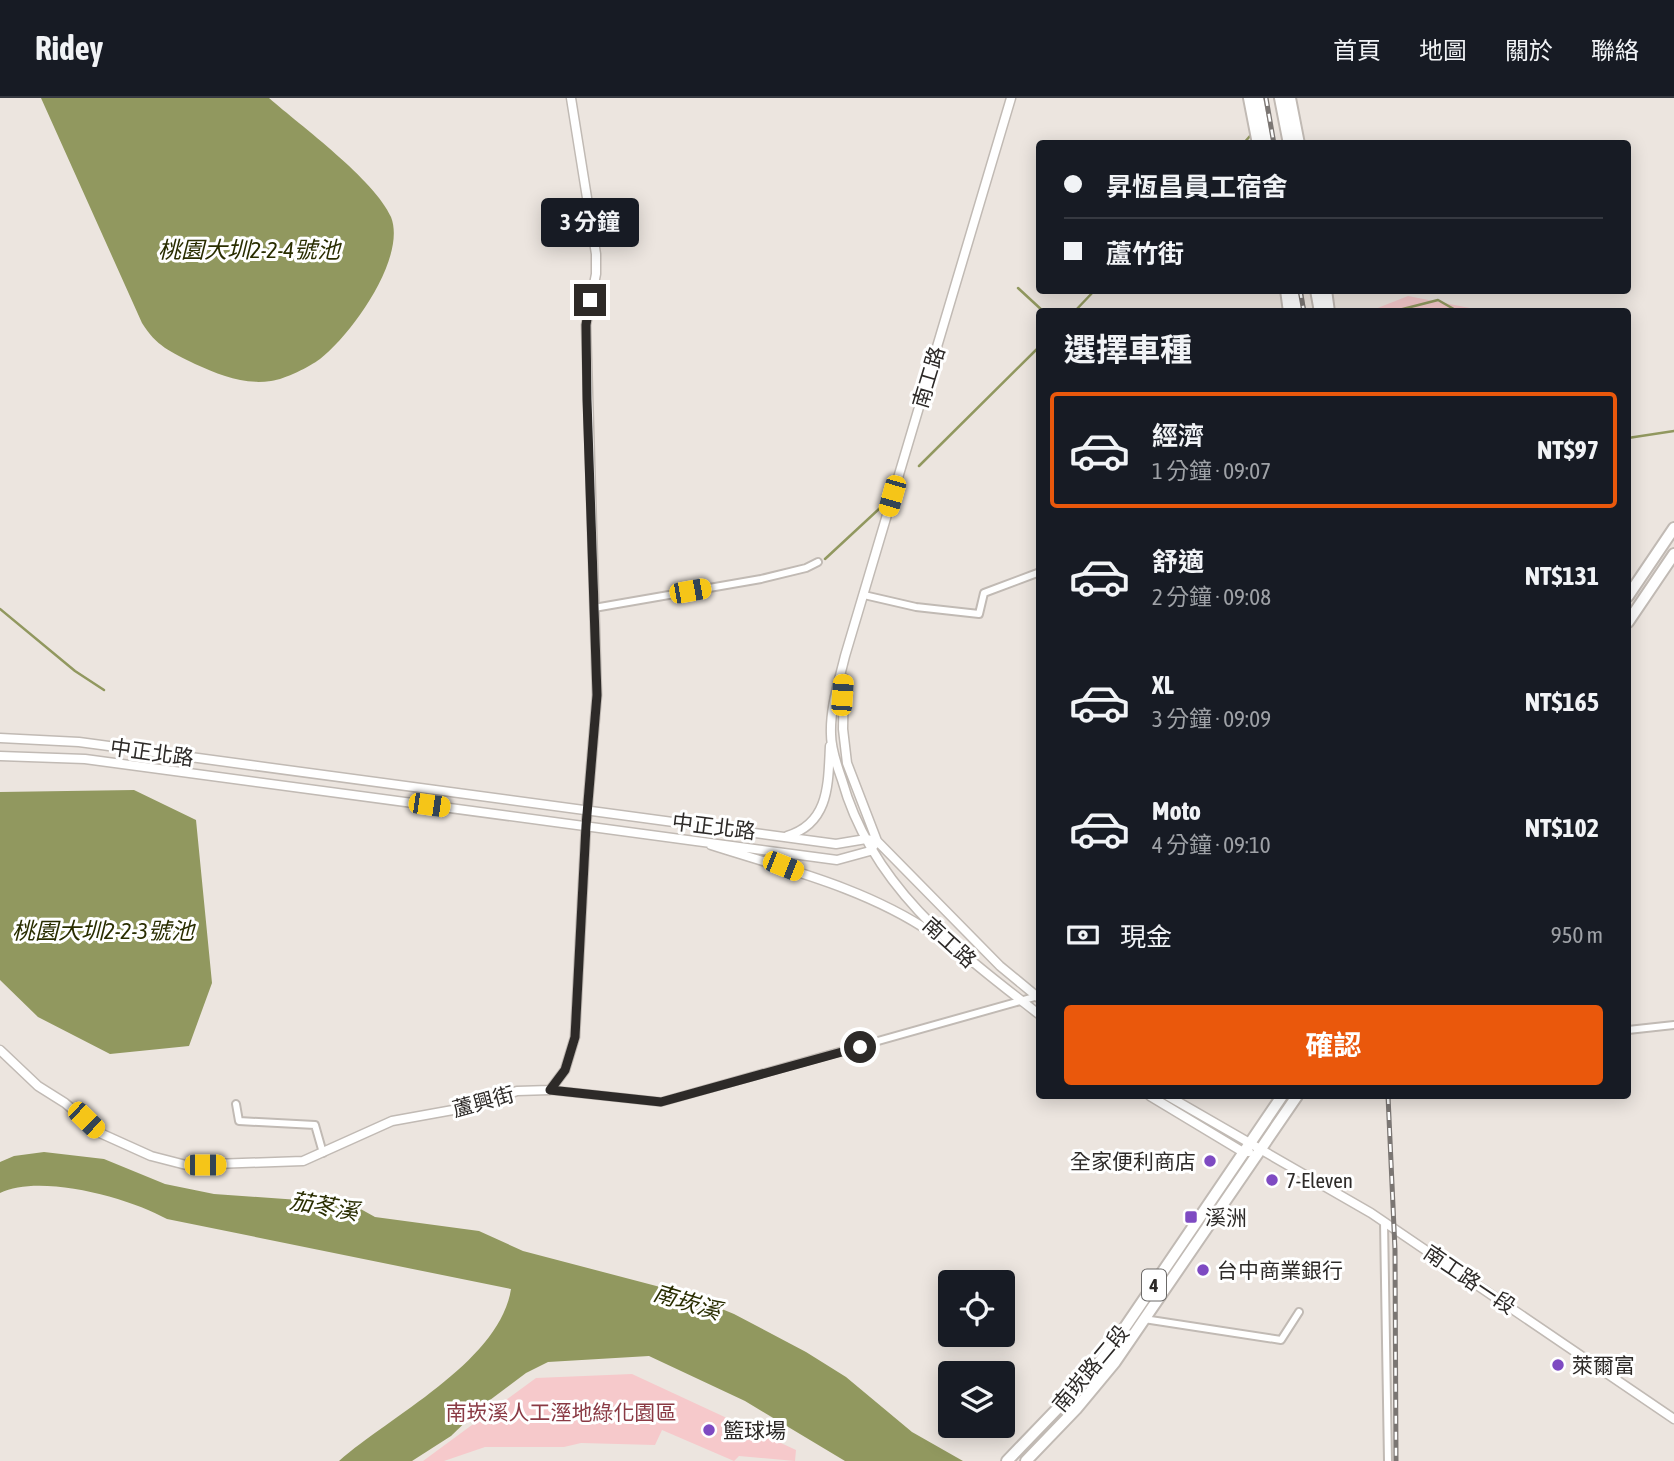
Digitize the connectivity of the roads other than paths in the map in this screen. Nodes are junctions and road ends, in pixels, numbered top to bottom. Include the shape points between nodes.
1 (571, 98) edge
2 (1012, 98) edge
3 (1249, 98) edge
4 (1258, 98) edge
5 (1281, 98) edge
6 (1290, 98) edge
7 (1298, 138) edge
8 (1257, 140) edge
9 (1266, 140) edge
10 (1288, 140) edge
11 (1674, 528) edge
12 (1674, 554) edge
13 (818, 562) dead end
14 (1036, 574) edge
15 (1631, 592) edge
16 (864, 595) junction
17 (594, 608) junction
18 (1631, 618) edge
19 (845, 656) junction
20 (831, 737) junction
21 (0, 738) edge
22 (0, 756) edge
23 (587, 811) junction
24 (586, 826) junction
25 (787, 836) junction
26 (866, 839) junction
27 (698, 841) junction
28 (877, 841) junction
29 (870, 851) junction
30 (953, 947) junction
31 (1036, 995) edge
32 (1036, 997) edge
33 (1021, 1001) junction
34 (1036, 1012) edge
35 (1674, 1025) edge
36 (1631, 1030) edge
37 (0, 1050) edge
38 (550, 1090) junction
39 (1156, 1099) edge
40 (1173, 1099) edge
41 (1280, 1099) edge
42 (1294, 1099) edge
43 (236, 1104) dead end
44 (1250, 1149) junction
45 (323, 1153) junction
46 (1384, 1222) junction
47 (1299, 1312) dead end
48 (1144, 1318) junction
49 (1674, 1419) edge
50 (1007, 1461) edge
51 (1026, 1461) edge
52 (1388, 1461) edge

1 - 17 street via 596,254 586,325
2 - 16 street, 南工路
3 - 8 main road
4 - 9 main road
5 - 7 main road
5 - 10 main road
6 - 7 main road
11 - 15 main road
12 - 18 main road
13 - 17 street via 761,579
14 - 16 street via 984,593 979,614
16 - 19 street, 南工路
17 - 23 street via 597,695
19 - 20 street, 南工路
19 - 28 street, 南工路 via 847,763
20 - 25 street via 823,807 810,824
20 - 26 street, 南工路 via 846,797
21 - 23 street, 中正北路 via 79,742
22 - 24 street, 中正北路 via 85,759
23 - 24 street
23 - 25 street, 中正北路
24 - 27 street, 中正北路
24 - 38 street via 575,1037 565,1070
25 - 26 street, 中正北路 via 836,844
26 - 28 street, 中正北路
26 - 29 street, 南工路
27 - 29 street, 中正北路 via 836,860
27 - 30 street via 851,892 913,920
28 - 29 street
28 - 31 street, 南工路 via 1000,967
29 - 30 street, 南工路 via 904,898
30 - 33 street, 南工路
32 - 33 street, 蘆興街
33 - 34 street, 南工路
33 - 38 street, 蘆興街 via 661,1102
35 - 36 street
37 - 45 street, 蘆興街 via 100,1133 170,1163 303,1161
38 - 45 street, 蘆興街 via 517,1091 475,1106 392,1121
39 - 44 street
40 - 44 street
41 - 44 main road, 南崁路二段 / 4
42 - 44 main road, 南崁路二段 / 4
43 - 45 street via 239,1121 315,1125
44 - 46 street, 南工路一段
44 - 48 main road, 南崁路二段 / 4
44 - 50 main road, 南崁路二段 / 4 via 1115,1342
46 - 49 street, 南工路一段
46 - 52 street
47 - 48 street via 1281,1340
48 - 51 main road, 南崁路二段 / 4 via 1100,1380

